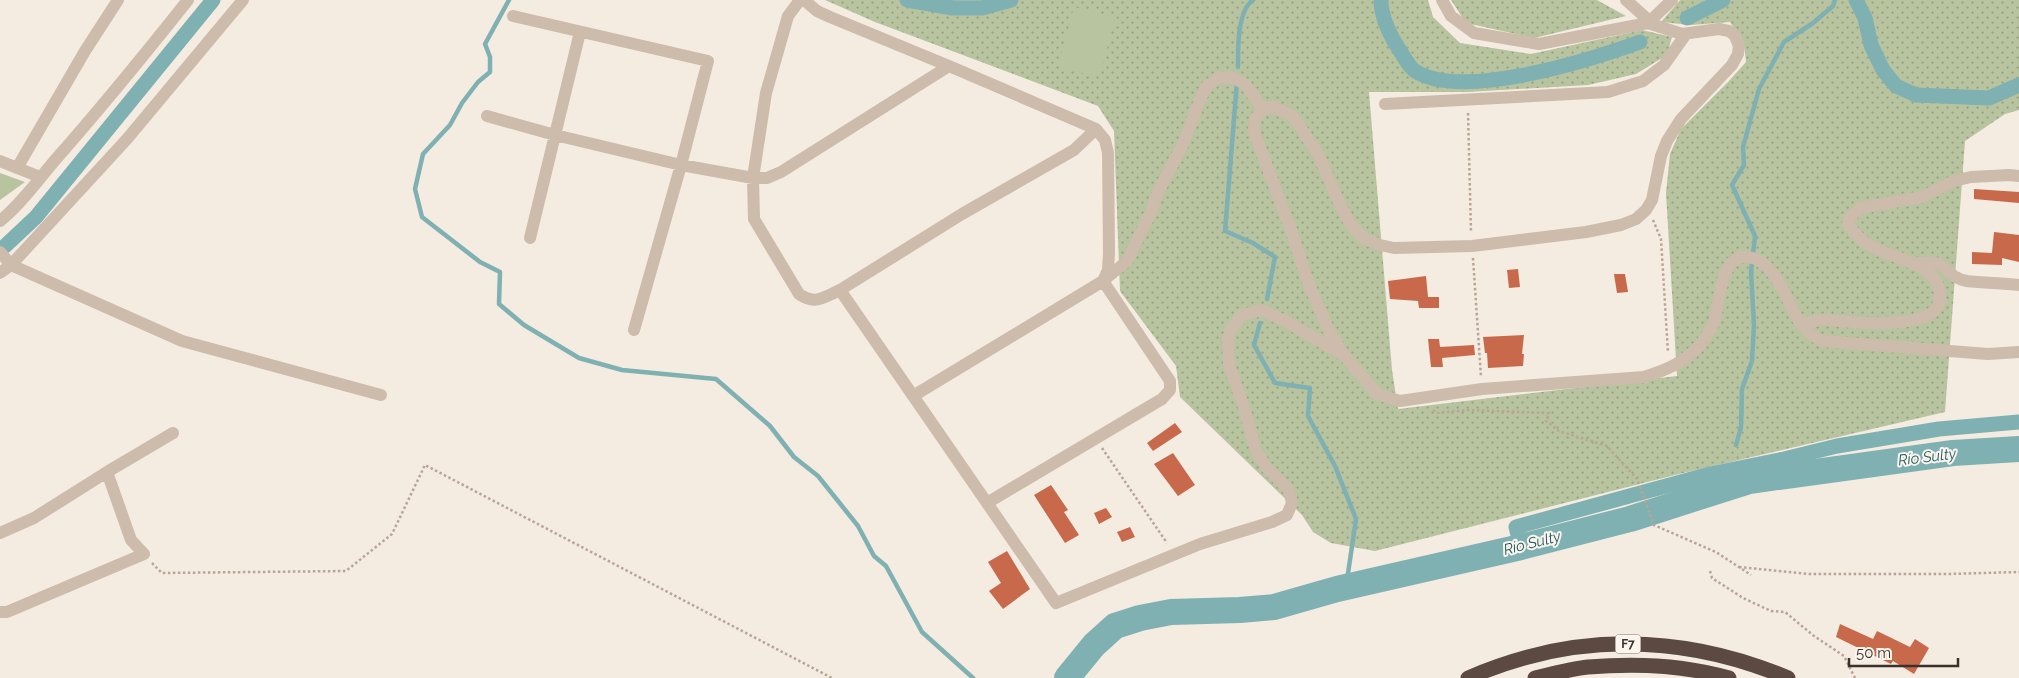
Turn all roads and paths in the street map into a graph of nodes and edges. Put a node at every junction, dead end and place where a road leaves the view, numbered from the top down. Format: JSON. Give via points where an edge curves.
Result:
{"nodes":[{"id":1,"x":118,"y":0,"type":"edge"},
{"id":2,"x":188,"y":0,"type":"edge"},
{"id":3,"x":243,"y":0,"type":"edge"},
{"id":4,"x":802,"y":0,"type":"edge"},
{"id":5,"x":1442,"y":0,"type":"edge"},
{"id":6,"x":1626,"y":0,"type":"edge"},
{"id":7,"x":1672,"y":0,"type":"edge"},
{"id":8,"x":513,"y":16,"type":"dead end"},
{"id":9,"x":1648,"y":23,"type":"junction"},
{"id":10,"x":580,"y":32,"type":"junction"},
{"id":11,"x":1686,"y":34,"type":"junction"},
{"id":12,"x":949,"y":66,"type":"junction"},
{"id":13,"x":1385,"y":104,"type":"dead end"},
{"id":14,"x":1263,"y":109,"type":"junction"},
{"id":15,"x":487,"y":116,"type":"dead end"},
{"id":16,"x":1096,"y":129,"type":"junction"},
{"id":17,"x":555,"y":135,"type":"junction"},
{"id":18,"x":0,"y":161,"type":"edge"},
{"id":19,"x":681,"y":165,"type":"junction"},
{"id":20,"x":17,"y":168,"type":"junction"},
{"id":21,"x":2019,"y":176,"type":"edge"},
{"id":22,"x":40,"y":177,"type":"junction"},
{"id":23,"x":753,"y":178,"type":"junction"},
{"id":24,"x":1646,"y":210,"type":"junction"},
{"id":25,"x":0,"y":221,"type":"edge"},
{"id":26,"x":530,"y":238,"type":"dead end"},
{"id":27,"x":0,"y":252,"type":"edge"},
{"id":28,"x":1913,"y":264,"type":"junction"},
{"id":29,"x":11,"y":266,"type":"junction"},
{"id":30,"x":0,"y":273,"type":"edge"},
{"id":31,"x":1103,"y":280,"type":"junction"},
{"id":32,"x":2019,"y":285,"type":"edge"},
{"id":33,"x":840,"y":290,"type":"junction"},
{"id":34,"x":1802,"y":325,"type":"junction"},
{"id":35,"x":634,"y":330,"type":"dead end"},
{"id":36,"x":2019,"y":352,"type":"edge"},
{"id":37,"x":1344,"y":355,"type":"junction"},
{"id":38,"x":1669,"y":369,"type":"junction"},
{"id":39,"x":381,"y":395,"type":"dead end"},
{"id":40,"x":913,"y":396,"type":"junction"},
{"id":41,"x":1418,"y":398,"type":"junction"},
{"id":42,"x":173,"y":433,"type":"dead end"},
{"id":43,"x":1096,"y":439,"type":"junction"},
{"id":44,"x":107,"y":472,"type":"junction"},
{"id":45,"x":987,"y":503,"type":"junction"},
{"id":46,"x":0,"y":533,"type":"edge"},
{"id":47,"x":144,"y":554,"type":"junction"},
{"id":48,"x":1174,"y":554,"type":"junction"},
{"id":49,"x":1737,"y":566,"type":"junction"},
{"id":50,"x":1710,"y":571,"type":"dead end"},
{"id":51,"x":2019,"y":572,"type":"edge"},
{"id":52,"x":1751,"y":575,"type":"dead end"},
{"id":53,"x":0,"y":612,"type":"edge"},
{"id":54,"x":832,"y":678,"type":"edge"},
{"id":55,"x":1468,"y":678,"type":"edge"},
{"id":56,"x":1535,"y":678,"type":"edge"},
{"id":57,"x":1729,"y":678,"type":"edge"},
{"id":58,"x":1788,"y":678,"type":"edge"},
{"id":59,"x":1855,"y":678,"type":"edge"}],
"edges":[{"from":1,"to":20,"type":"street"},
{"from":2,"to":22,"type":"street","via":[[117,90]]},
{"from":3,"to":29,"type":"street","via":[[128,139]]},
{"from":4,"to":12,"type":"street","via":[[830,17]]},
{"from":4,"to":23,"type":"street","via":[[788,16],[766,93]]},
{"from":5,"to":9,"type":"street","via":[[1451,16],[1474,34],[1539,44]]},
{"from":6,"to":9,"type":"street"},
{"from":7,"to":9,"type":"street"},
{"from":8,"to":10,"type":"street"},
{"from":9,"to":11,"type":"street"},
{"from":10,"to":17,"type":"street"},
{"from":10,"to":19,"type":"street","via":[[708,61]]},
{"from":11,"to":13,"type":"street","via":[[1664,65],[1650,76],[1608,92]]},
{"from":11,"to":24,"type":"street","via":[[1719,29],[1729,31],[1739,46],[1738,54],[1732,65],[1681,119],[1667,141],[1652,200]]},
{"from":12,"to":16,"type":"street"},
{"from":12,"to":23,"type":"street","via":[[781,172],[767,178]]},
{"from":14,"to":24,"type":"street","via":[[1274,107],[1293,116],[1319,156],[1350,223],[1363,238],[1380,246],[1472,246],[1586,232],[1636,220]]},
{"from":14,"to":31,"type":"street","via":[[1245,84],[1231,76],[1218,78],[1205,88],[1182,146],[1128,261]]},
{"from":14,"to":37,"type":"street","via":[[1255,119],[1254,132],[1308,282],[1329,331]]},
{"from":15,"to":17,"type":"street"},
{"from":16,"to":31,"type":"street","via":[[1105,140],[1108,153],[1109,253],[1108,270]]},
{"from":16,"to":33,"type":"street","via":[[1074,150],[962,214]]},
{"from":17,"to":19,"type":"street"},
{"from":17,"to":26,"type":"street"},
{"from":18,"to":20,"type":"street"},
{"from":19,"to":23,"type":"street"},
{"from":19,"to":35,"type":"street"},
{"from":20,"to":22,"type":"street"},
{"from":21,"to":28,"type":"street","via":[[1971,177],[1954,181],[1922,197],[1860,208],[1851,216],[1848,224],[1870,246]]},
{"from":22,"to":25,"type":"street","via":[[16,208]]},
{"from":23,"to":33,"type":"street","via":[[754,219],[799,294],[808,300],[819,300]]},
{"from":24,"to":38,"type":"path","via":[[1661,239]]},
{"from":27,"to":29,"type":"street"},
{"from":28,"to":32,"type":"street","via":[[1936,262],[1966,280]]},
{"from":28,"to":34,"type":"street","via":[[1934,278],[1940,289],[1936,310],[1926,317],[1876,323],[1820,320]]},
{"from":29,"to":30,"type":"street"},
{"from":29,"to":39,"type":"street","via":[[182,341]]},
{"from":31,"to":40,"type":"street"},
{"from":31,"to":43,"type":"street","via":[[1170,381],[1170,390],[1162,399]]},
{"from":33,"to":40,"type":"street"},
{"from":34,"to":36,"type":"street","via":[[1822,341],[1838,344],[1988,354]]},
{"from":34,"to":38,"type":"street","via":[[1771,271],[1748,256],[1739,258],[1729,266],[1722,279],[1714,324],[1687,358]]},
{"from":37,"to":41,"type":"street","via":[[1377,394],[1400,401]]},
{"from":37,"to":48,"type":"street","via":[[1262,310],[1242,315],[1231,329],[1228,365],[1256,451],[1267,468],[1289,490],[1292,503],[1287,515],[1272,522]]},
{"from":38,"to":41,"type":"street","via":[[1644,376],[1482,389]]},
{"from":40,"to":45,"type":"street"},
{"from":41,"to":49,"type":"path","via":[[1436,413],[1468,410],[1548,413],[1546,421],[1559,431],[1607,446],[1637,479],[1654,525],[1716,552]]},
{"from":42,"to":44,"type":"street"},
{"from":43,"to":45,"type":"street"},
{"from":43,"to":48,"type":"path"},
{"from":44,"to":46,"type":"street","via":[[34,518]]},
{"from":44,"to":47,"type":"street","via":[[131,540]]},
{"from":45,"to":48,"type":"street","via":[[1056,604]]},
{"from":47,"to":53,"type":"street","via":[[7,612]]},
{"from":47,"to":54,"type":"path","via":[[162,574],[346,571],[392,534],[425,465]]},
{"from":49,"to":51,"type":"path","via":[[1809,574]]},
{"from":49,"to":52,"type":"path"},
{"from":50,"to":59,"type":"path","via":[[1712,578],[1744,598],[1771,611],[1785,612],[1844,656]]},
{"from":55,"to":58,"type":"highway","number":"F7","via":[[1553,651],[1591,644],[1650,644],[1707,652]]},
{"from":56,"to":57,"type":"highway","number":"F7","via":[[1586,667],[1639,664],[1708,672]]}]}
